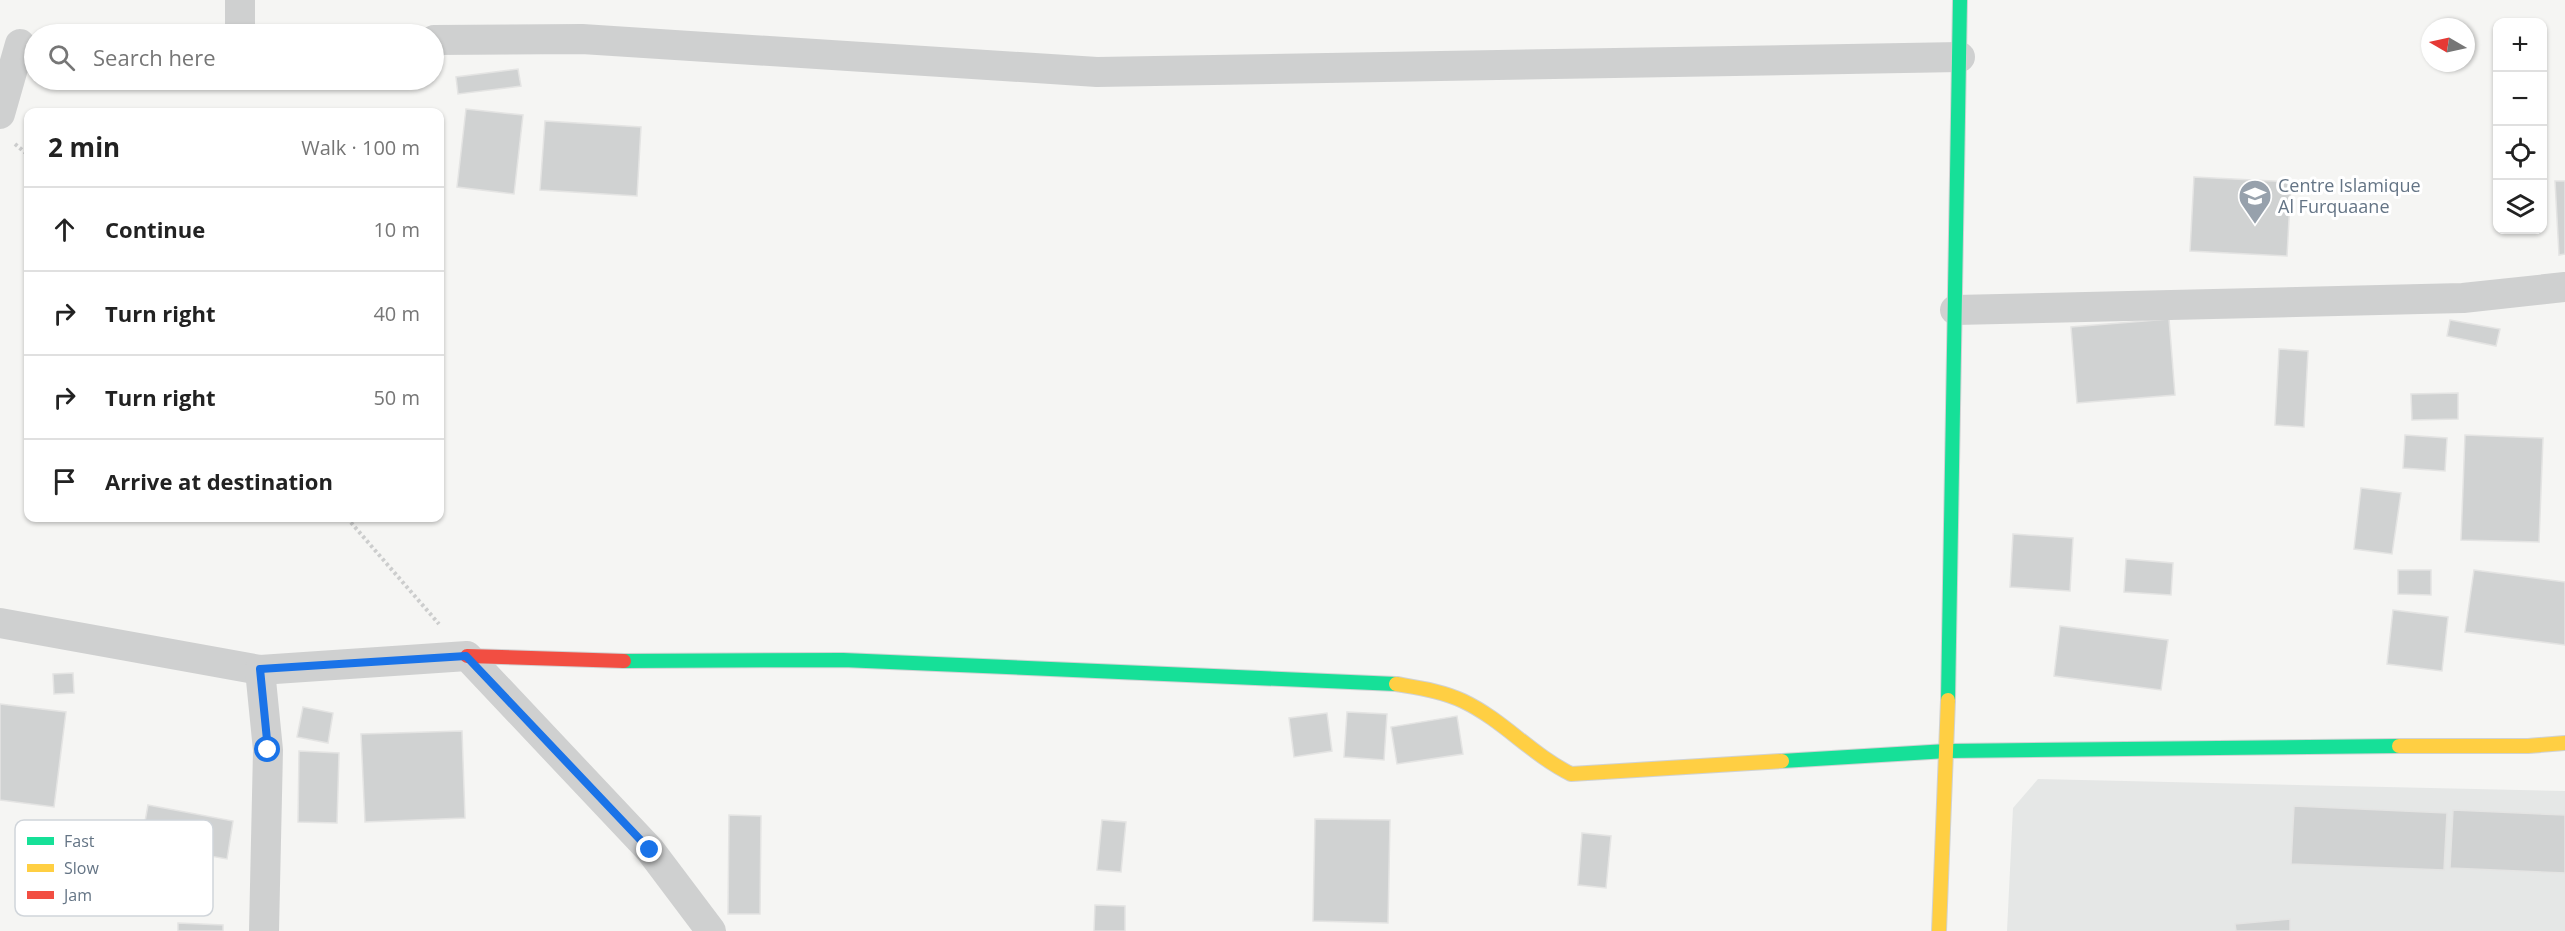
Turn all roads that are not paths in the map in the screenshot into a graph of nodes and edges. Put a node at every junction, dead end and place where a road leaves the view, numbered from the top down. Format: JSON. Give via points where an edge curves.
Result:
{"nodes":[{"id":1,"x":240,"y":0,"type":"edge"},
{"id":2,"x":1960,"y":0,"type":"edge"},
{"id":3,"x":240,"y":24,"type":"edge"},
{"id":4,"x":444,"y":40,"type":"edge"},
{"id":5,"x":18,"y":44,"type":"edge"},
{"id":6,"x":1960,"y":57,"type":"junction"},
{"id":7,"x":0,"y":114,"type":"edge"},
{"id":8,"x":2565,"y":286,"type":"edge"},
{"id":9,"x":1955,"y":310,"type":"junction"},
{"id":10,"x":0,"y":623,"type":"edge"},
{"id":11,"x":466,"y":656,"type":"junction"},
{"id":12,"x":260,"y":669,"type":"junction"},
{"id":13,"x":2565,"y":743,"type":"edge"},
{"id":14,"x":1947,"y":752,"type":"junction"},
{"id":15,"x":264,"y":931,"type":"edge"},
{"id":16,"x":711,"y":931,"type":"edge"},
{"id":17,"x":1940,"y":931,"type":"edge"}],
"edges":[{"from":1,"to":3,"type":"street"},
{"from":2,"to":6,"type":"street"},
{"from":4,"to":6,"type":"street","via":[[582,39],[1096,72]]},
{"from":5,"to":7,"type":"street"},
{"from":6,"to":9,"type":"street"},
{"from":8,"to":9,"type":"street","via":[[2463,298]]},
{"from":9,"to":14,"type":"street"},
{"from":10,"to":12,"type":"street"},
{"from":11,"to":12,"type":"street"},
{"from":11,"to":14,"type":"street","via":[[652,662],[843,660],[1380,681],[1438,691],[1472,705],[1546,761],[1571,774]]},
{"from":11,"to":16,"type":"street","via":[[650,850]]},
{"from":12,"to":15,"type":"street","via":[[268,750]]},
{"from":13,"to":14,"type":"street"},
{"from":14,"to":17,"type":"street"}]}
